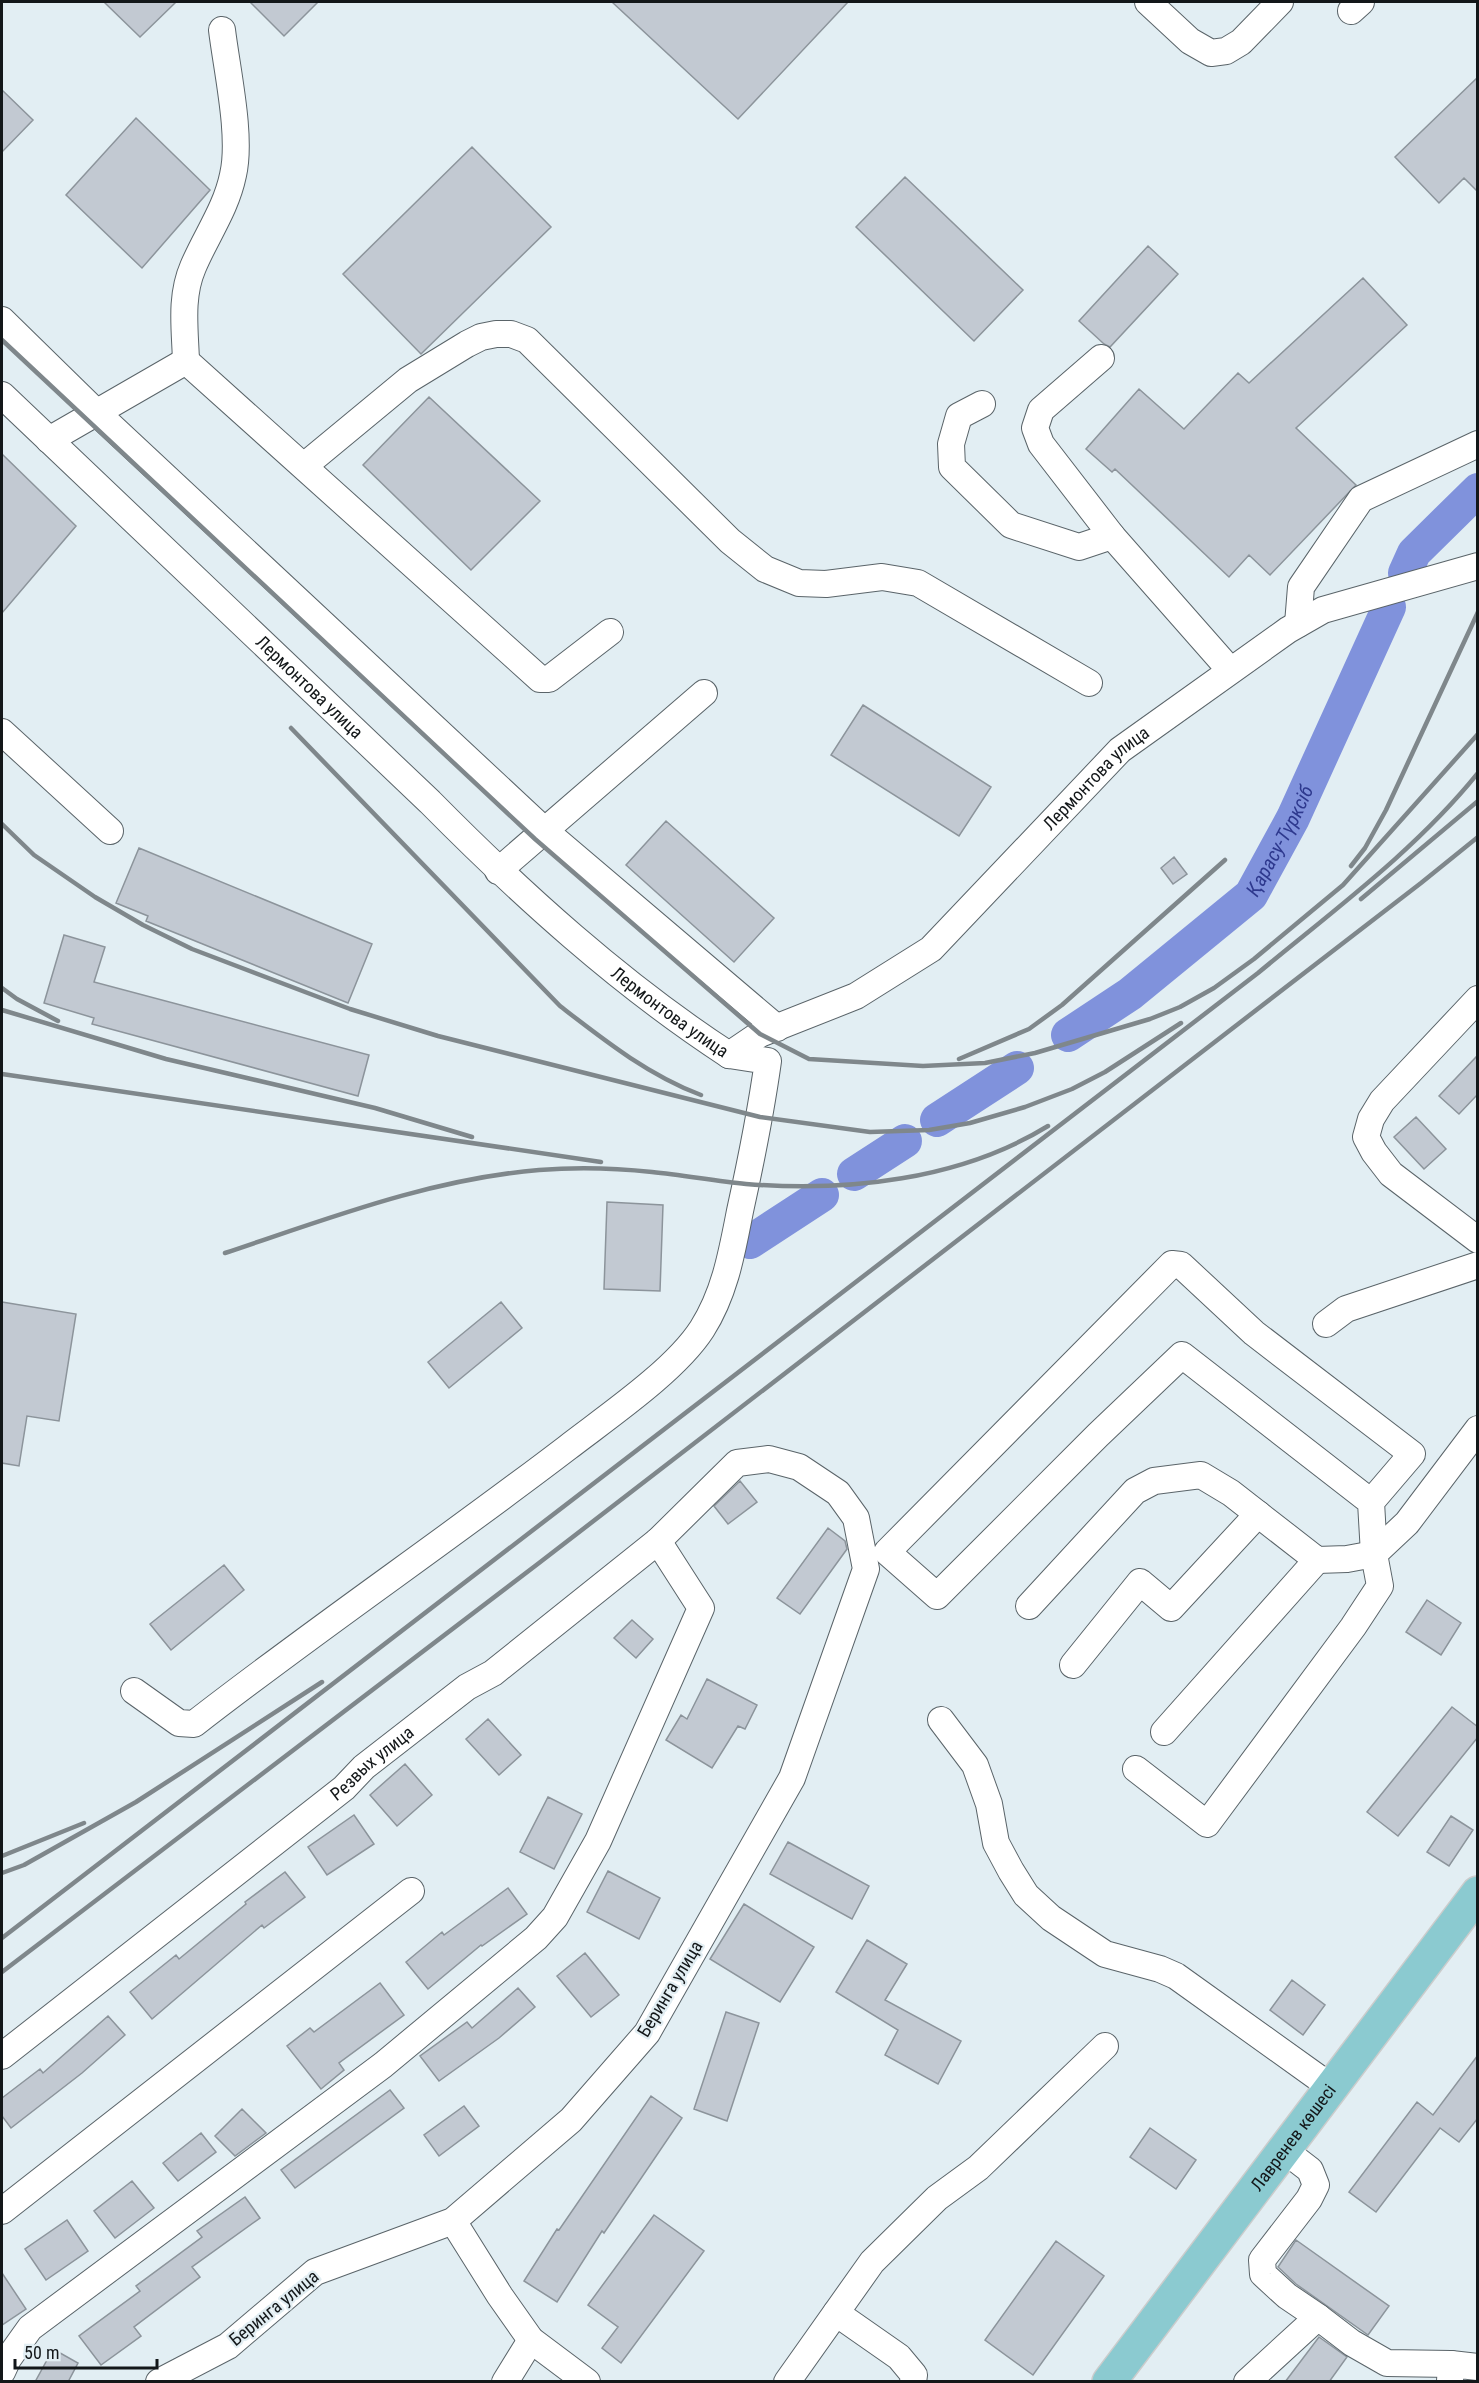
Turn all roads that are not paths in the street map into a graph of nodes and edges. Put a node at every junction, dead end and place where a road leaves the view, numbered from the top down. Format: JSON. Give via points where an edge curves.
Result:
{"nodes":[{"id":1,"x":1148,"y":2,"type":"edge"},
{"id":2,"x":1280,"y":2,"type":"edge"},
{"id":3,"x":222,"y":30,"type":"dead end"},
{"id":4,"x":2,"y":320,"type":"edge"},
{"id":5,"x":1101,"y":357,"type":"dead end"},
{"id":6,"x":186,"y":361,"type":"junction"},
{"id":7,"x":2,"y":395,"type":"edge"},
{"id":8,"x":982,"y":404,"type":"dead end"},
{"id":9,"x":97,"y":413,"type":"junction"},
{"id":10,"x":49,"y":440,"type":"junction"},
{"id":11,"x":1478,"y":444,"type":"edge"},
{"id":12,"x":304,"y":466,"type":"junction"},
{"id":13,"x":1112,"y":536,"type":"junction"},
{"id":14,"x":1478,"y":566,"type":"edge"},
{"id":15,"x":1298,"y":624,"type":"junction"},
{"id":16,"x":610,"y":632,"type":"dead end"},
{"id":17,"x":1230,"y":670,"type":"junction"},
{"id":18,"x":1089,"y":683,"type":"dead end"},
{"id":19,"x":704,"y":693,"type":"dead end"},
{"id":20,"x":2,"y":732,"type":"edge"},
{"id":21,"x":110,"y":831,"type":"dead end"},
{"id":22,"x":545,"y":831,"type":"junction"},
{"id":23,"x":498,"y":871,"type":"junction"},
{"id":24,"x":1478,"y":999,"type":"edge"},
{"id":25,"x":777,"y":1028,"type":"junction"},
{"id":26,"x":729,"y":1055,"type":"junction"},
{"id":27,"x":1478,"y":1240,"type":"edge"},
{"id":28,"x":1478,"y":1265,"type":"edge"},
{"id":29,"x":1326,"y":1324,"type":"dead end"},
{"id":30,"x":1478,"y":1429,"type":"edge"},
{"id":31,"x":737,"y":1463,"type":"joint"},
{"id":32,"x":1371,"y":1502,"type":"junction"},
{"id":33,"x":1258,"y":1514,"type":"junction"},
{"id":34,"x":658,"y":1541,"type":"junction"},
{"id":35,"x":1374,"y":1554,"type":"junction"},
{"id":36,"x":1317,"y":1560,"type":"junction"},
{"id":37,"x":1029,"y":1606,"type":"dead end"},
{"id":38,"x":1073,"y":1665,"type":"dead end"},
{"id":39,"x":134,"y":1691,"type":"dead end"},
{"id":40,"x":941,"y":1720,"type":"dead end"},
{"id":41,"x":1164,"y":1732,"type":"dead end"},
{"id":42,"x":1136,"y":1769,"type":"dead end"},
{"id":43,"x":411,"y":1891,"type":"dead end"},
{"id":44,"x":1478,"y":1893,"type":"edge"},
{"id":45,"x":1106,"y":2046,"type":"dead end"},
{"id":46,"x":2,"y":2056,"type":"edge"},
{"id":47,"x":1331,"y":2087,"type":"junction"},
{"id":48,"x":1284,"y":2150,"type":"junction"},
{"id":49,"x":2,"y":2211,"type":"edge"},
{"id":50,"x":453,"y":2221,"type":"junction"},
{"id":51,"x":836,"y":2313,"type":"junction"},
{"id":52,"x":1318,"y":2317,"type":"junction"},
{"id":53,"x":531,"y":2340,"type":"junction"},
{"id":54,"x":1478,"y":2367,"type":"edge"},
{"id":55,"x":2,"y":2372,"type":"edge"},
{"id":56,"x":1451,"y":2373,"type":"edge"},
{"id":57,"x":159,"y":2382,"type":"edge"},
{"id":58,"x":505,"y":2382,"type":"edge"},
{"id":59,"x":587,"y":2382,"type":"edge"},
{"id":60,"x":787,"y":2382,"type":"edge"},
{"id":61,"x":913,"y":2382,"type":"edge"},
{"id":62,"x":1109,"y":2382,"type":"edge"},
{"id":63,"x":1246,"y":2382,"type":"edge"}],
"edges":[{"from":1,"to":2,"type":"street","via":[[1190,42],[1211,53],[1226,51],[1241,42]]},
{"from":3,"to":6,"type":"street","via":[[236,148],[223,208],[193,268],[183,303]]},
{"from":4,"to":9,"type":"street"},
{"from":5,"to":13,"type":"street","via":[[1041,410],[1035,429],[1041,444]]},
{"from":6,"to":9,"type":"street"},
{"from":6,"to":12,"type":"street"},
{"from":7,"to":10,"type":"street","name":"Лермонтова улица"},
{"from":8,"to":13,"type":"street","via":[[959,416],[951,444],[952,467],[1011,525],[1079,547]]},
{"from":9,"to":10,"type":"street"},
{"from":9,"to":22,"type":"street"},
{"from":10,"to":23,"type":"street","name":"Лермонтова улица"},
{"from":11,"to":15,"type":"street","via":[[1361,499],[1301,587]]},
{"from":12,"to":16,"type":"street","via":[[540,679],[549,679]]},
{"from":12,"to":18,"type":"street","via":[[408,380],[481,337],[511,334],[527,340],[730,541],[765,569],[799,583],[882,577],[918,583]]},
{"from":13,"to":17,"type":"street"},
{"from":14,"to":15,"type":"street","name":"Лермонтова улица","via":[[1323,610]]},
{"from":15,"to":17,"type":"street","name":"Лермонтова улица"},
{"from":17,"to":25,"type":"street","name":"Лермонтова улица","via":[[1120,750],[931,949],[856,996]]},
{"from":19,"to":22,"type":"street"},
{"from":20,"to":21,"type":"street"},
{"from":22,"to":23,"type":"street"},
{"from":22,"to":25,"type":"street"},
{"from":23,"to":26,"type":"street","name":"Лермонтова улица","via":[[678,1022]]},
{"from":24,"to":27,"type":"street","via":[[1382,1101],[1366,1137],[1391,1174]]},
{"from":25,"to":26,"type":"street","name":"Лермонтова улица","via":[[760,1034]]},
{"from":26,"to":39,"type":"street","via":[[768,1061],[760,1117],[726,1277],[702,1330],[686,1350],[621,1407],[531,1476],[274,1661],[194,1724],[179,1723]]},
{"from":28,"to":29,"type":"street","via":[[1346,1309]]},
{"from":30,"to":35,"type":"street","via":[[1407,1522]]},
{"from":31,"to":34,"type":"street","name":"Резвых улица"},
{"from":31,"to":50,"type":"street","name":"Беринга улица","via":[[769,1459],[800,1467],[838,1492],[856,1518],[866,1569],[792,1778],[646,2033],[571,2120]]},
{"from":32,"to":32,"type":"street","via":[[1412,1454],[1254,1333],[1181,1265],[1172,1263],[887,1552],[937,1596],[1182,1355]]},
{"from":32,"to":35,"type":"street"},
{"from":33,"to":36,"type":"street"},
{"from":33,"to":37,"type":"street","via":[[1202,1475],[1154,1481],[1135,1491]]},
{"from":33,"to":38,"type":"street","via":[[1171,1608],[1140,1582]]},
{"from":34,"to":46,"type":"street","name":"Резвых улица","via":[[493,1673],[467,1687],[364,1767],[344,1788]]},
{"from":34,"to":55,"type":"street","via":[[701,1608],[598,1841],[555,1917],[536,1938],[383,2065],[30,2328]]},
{"from":35,"to":36,"type":"street","via":[[1347,1560]]},
{"from":35,"to":42,"type":"street","via":[[1380,1586],[1207,1824]]},
{"from":36,"to":41,"type":"street"},
{"from":40,"to":47,"type":"street","via":[[975,1765],[989,1804],[996,1843],[1026,1895],[1105,1954],[1176,1976]]},
{"from":43,"to":49,"type":"street"},
{"from":44,"to":47,"type":"main road","name":"Лавренев көшесі"},
{"from":45,"to":51,"type":"street","via":[[872,2262]]},
{"from":47,"to":48,"type":"main road","name":"Лавренев көшесі"},
{"from":48,"to":52,"type":"street","via":[[1310,2170],[1316,2185],[1262,2260],[1263,2274]]},
{"from":48,"to":62,"type":"main road","name":"Лавренев көшесі"},
{"from":50,"to":53,"type":"street"},
{"from":50,"to":57,"type":"street","name":"Беринга улица","via":[[315,2272],[228,2346]]},
{"from":51,"to":60,"type":"street"},
{"from":51,"to":61,"type":"street","via":[[899,2357],[914,2375]]},
{"from":52,"to":56,"type":"street","via":[[1387,2363]]},
{"from":52,"to":63,"type":"street"},
{"from":53,"to":58,"type":"street"},
{"from":53,"to":59,"type":"street"},
{"from":54,"to":56,"type":"street"}]}
